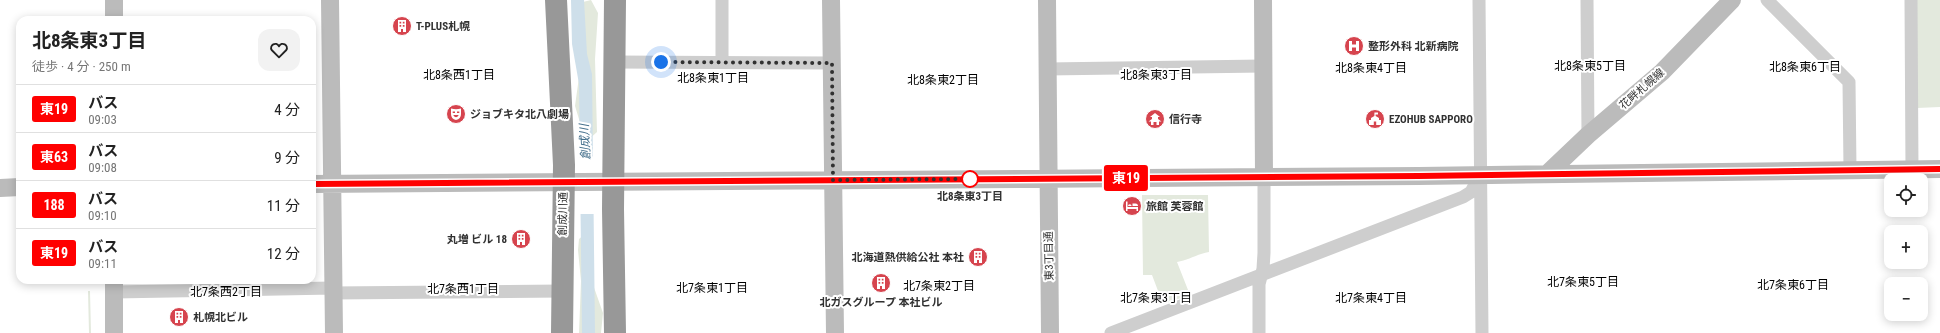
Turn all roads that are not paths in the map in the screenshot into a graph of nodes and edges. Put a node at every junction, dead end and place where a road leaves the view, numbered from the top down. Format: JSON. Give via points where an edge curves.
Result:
{"nodes":[{"id":1,"x":114,"y":0,"type":"edge"},
{"id":2,"x":330,"y":0,"type":"edge"},
{"id":3,"x":556,"y":0,"type":"edge"},
{"id":4,"x":615,"y":0,"type":"edge"},
{"id":5,"x":722,"y":0,"type":"edge"},
{"id":6,"x":831,"y":0,"type":"edge"},
{"id":7,"x":1047,"y":0,"type":"edge"},
{"id":8,"x":1263,"y":0,"type":"edge"},
{"id":9,"x":1479,"y":0,"type":"edge"},
{"id":10,"x":1587,"y":0,"type":"edge"},
{"id":11,"x":1732,"y":0,"type":"edge"},
{"id":12,"x":1767,"y":0,"type":"edge"},
{"id":13,"x":1911,"y":0,"type":"edge"},
{"id":14,"x":114,"y":16,"type":"edge"},
{"id":15,"x":614,"y":62,"type":"junction"},
{"id":16,"x":722,"y":62,"type":"junction"},
{"id":17,"x":832,"y":63,"type":"junction"},
{"id":18,"x":1263,"y":66,"type":"junction"},
{"id":19,"x":1047,"y":69,"type":"junction"},
{"id":20,"x":1588,"y":135,"type":"junction"},
{"id":21,"x":1850,"y":169,"type":"junction"},
{"id":22,"x":1912,"y":169,"type":"junction"},
{"id":23,"x":1940,"y":169,"type":"edge"},
{"id":24,"x":1548,"y":173,"type":"junction"},
{"id":25,"x":1480,"y":175,"type":"junction"},
{"id":26,"x":1264,"y":177,"type":"junction"},
{"id":27,"x":1048,"y":179,"type":"junction"},
{"id":28,"x":833,"y":180,"type":"junction"},
{"id":29,"x":570,"y":182,"type":"junction"},
{"id":30,"x":605,"y":182,"type":"junction"},
{"id":31,"x":316,"y":184,"type":"edge"},
{"id":32,"x":332,"y":184,"type":"junction"},
{"id":33,"x":16,"y":187,"type":"edge"},
{"id":34,"x":0,"y":188,"type":"edge"},
{"id":35,"x":1261,"y":275,"type":"junction"},
{"id":36,"x":114,"y":286,"type":"edge"},
{"id":37,"x":332,"y":291,"type":"junction"},
{"id":38,"x":562,"y":291,"type":"junction"},
{"id":39,"x":114,"y":333,"type":"edge"},
{"id":40,"x":334,"y":333,"type":"edge"},
{"id":41,"x":562,"y":333,"type":"edge"},
{"id":42,"x":615,"y":333,"type":"edge"},
{"id":43,"x":835,"y":333,"type":"edge"},
{"id":44,"x":1050,"y":333,"type":"edge"},
{"id":45,"x":1111,"y":333,"type":"edge"},
{"id":46,"x":1259,"y":333,"type":"edge"},
{"id":47,"x":1482,"y":333,"type":"edge"}],
"edges":[{"from":1,"to":14,"type":"street"},
{"from":2,"to":32,"type":"street"},
{"from":3,"to":29,"type":"highway","name":"創成川通"},
{"from":4,"to":15,"type":"highway"},
{"from":5,"to":16,"type":"street"},
{"from":6,"to":17,"type":"street"},
{"from":7,"to":19,"type":"street","name":"東3丁目通"},
{"from":8,"to":18,"type":"street"},
{"from":9,"to":25,"type":"street"},
{"from":10,"to":20,"type":"street"},
{"from":11,"to":20,"type":"street","name":"花畔札幌線","via":[[1662,72]]},
{"from":12,"to":21,"type":"street","via":[[1849,82]]},
{"from":13,"to":22,"type":"street"},
{"from":15,"to":16,"type":"street"},
{"from":15,"to":30,"type":"highway"},
{"from":16,"to":17,"type":"street"},
{"from":17,"to":28,"type":"street"},
{"from":18,"to":19,"type":"street"},
{"from":18,"to":26,"type":"street"},
{"from":19,"to":27,"type":"street","name":"東3丁目通"},
{"from":20,"to":24,"type":"street","name":"花畔札幌線"},
{"from":21,"to":22,"type":"street"},
{"from":21,"to":24,"type":"street"},
{"from":22,"to":23,"type":"street"},
{"from":24,"to":25,"type":"street"},
{"from":25,"to":26,"type":"street"},
{"from":25,"to":35,"type":"street","via":[[1471,192],[1463,197]]},
{"from":25,"to":47,"type":"street"},
{"from":26,"to":27,"type":"street"},
{"from":26,"to":35,"type":"street","via":[[1264,253]]},
{"from":27,"to":28,"type":"street"},
{"from":27,"to":44,"type":"street","name":"東3丁目通"},
{"from":28,"to":30,"type":"street"},
{"from":28,"to":43,"type":"street"},
{"from":29,"to":30,"type":"street"},
{"from":29,"to":32,"type":"street"},
{"from":29,"to":38,"type":"highway","name":"創成川通"},
{"from":30,"to":42,"type":"highway"},
{"from":31,"to":32,"type":"street"},
{"from":32,"to":37,"type":"street"},
{"from":33,"to":34,"type":"street"},
{"from":35,"to":45,"type":"street"},
{"from":35,"to":46,"type":"street"},
{"from":36,"to":37,"type":"street"},
{"from":36,"to":39,"type":"street"},
{"from":37,"to":38,"type":"street"},
{"from":37,"to":40,"type":"street"},
{"from":38,"to":41,"type":"highway","name":"創成川通"}]}
